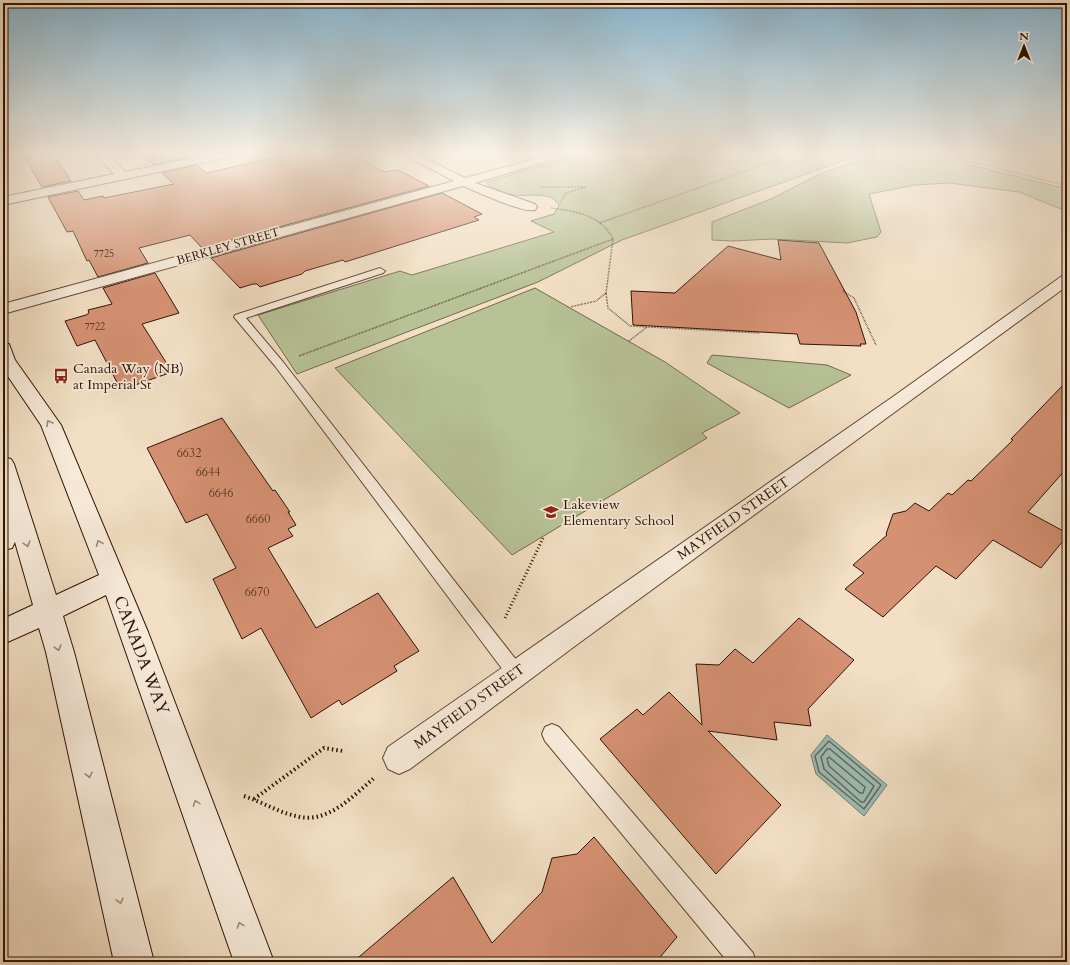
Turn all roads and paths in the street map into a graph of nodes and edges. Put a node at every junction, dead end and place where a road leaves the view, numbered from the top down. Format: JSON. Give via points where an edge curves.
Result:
{"nodes":[{"id":1,"x":17,"y":198,"type":"edge"},
{"id":2,"x":405,"y":198,"type":"edge"},
{"id":3,"x":503,"y":198,"type":"edge"},
{"id":4,"x":563,"y":198,"type":"edge"},
{"id":5,"x":670,"y":198,"type":"edge"},
{"id":6,"x":3,"y":201,"type":"edge"},
{"id":7,"x":560,"y":203,"type":"dead end"},
{"id":8,"x":530,"y":207,"type":"joint"},
{"id":9,"x":600,"y":223,"type":"junction"},
{"id":10,"x":613,"y":239,"type":"junction"},
{"id":11,"x":380,"y":271,"type":"dead end"},
{"id":12,"x":1067,"y":279,"type":"edge"},
{"id":13,"x":843,"y":291,"type":"dead end"},
{"id":14,"x":606,"y":293,"type":"junction"},
{"id":15,"x":570,"y":307,"type":"dead end"},
{"id":16,"x":3,"y":309,"type":"edge"},
{"id":17,"x":647,"y":327,"type":"junction"},
{"id":18,"x":760,"y":333,"type":"dead end"},
{"id":19,"x":630,"y":341,"type":"dead end"},
{"id":20,"x":876,"y":345,"type":"dead end"},
{"id":21,"x":4,"y":362,"type":"edge"},
{"id":22,"x":279,"y":364,"type":"junction"},
{"id":23,"x":3,"y":464,"type":"edge"},
{"id":24,"x":15,"y":506,"type":"junction"},
{"id":25,"x":544,"y":536,"type":"dead end"},
{"id":26,"x":3,"y":541,"type":"edge"},
{"id":27,"x":113,"y":580,"type":"junction"},
{"id":28,"x":47,"y":611,"type":"junction"},
{"id":29,"x":3,"y":632,"type":"edge"},
{"id":30,"x":495,"y":646,"type":"junction"},
{"id":31,"x":515,"y":672,"type":"junction"},
{"id":32,"x":552,"y":734,"type":"dead end"},
{"id":33,"x":343,"y":751,"type":"dead end"},
{"id":34,"x":399,"y":758,"type":"joint"},
{"id":35,"x":244,"y":796,"type":"dead end"},
{"id":36,"x":254,"y":799,"type":"junction"},
{"id":37,"x":134,"y":962,"type":"edge"},
{"id":38,"x":254,"y":962,"type":"edge"},
{"id":39,"x":744,"y":962,"type":"edge"}],
"edges":[{"from":1,"to":6,"type":"street"},
{"from":2,"to":16,"type":"street","name":"BERKLEY STREET"},
{"from":3,"to":8,"type":"street"},
{"from":4,"to":7,"type":"path"},
{"from":5,"to":9,"type":"path"},
{"from":8,"to":9,"type":"path","via":[[561,209],[587,216]]},
{"from":9,"to":10,"type":"path","via":[[611,232]]},
{"from":10,"to":14,"type":"path"},
{"from":10,"to":22,"type":"path"},
{"from":11,"to":22,"type":"lane","via":[[239,316]]},
{"from":12,"to":31,"type":"street","name":"MAYFIELD STREET"},
{"from":13,"to":20,"type":"path","via":[[854,298]]},
{"from":14,"to":15,"type":"path","via":[[596,301]]},
{"from":14,"to":17,"type":"path","via":[[608,308],[630,326]]},
{"from":17,"to":18,"type":"path"},
{"from":17,"to":19,"type":"path"},
{"from":27,"to":21,"type":"street","name":"CANADA WAY","one_way":true,"via":[[51,425]]},
{"from":22,"to":30,"type":"lane"},
{"from":23,"to":24,"type":"street"},
{"from":24,"to":26,"type":"street"},
{"from":24,"to":28,"type":"street","one_way":true},
{"from":25,"to":30,"type":"path","via":[[504,620]]},
{"from":27,"to":28,"type":"street"},
{"from":38,"to":27,"type":"street","name":"CANADA WAY","one_way":true},
{"from":28,"to":29,"type":"street"},
{"from":28,"to":37,"type":"street","one_way":true,"via":[[60,652]]},
{"from":30,"to":31,"type":"lane"},
{"from":31,"to":34,"type":"street","name":"MAYFIELD STREET"},
{"from":32,"to":39,"type":"lane"},
{"from":33,"to":36,"type":"path","via":[[324,748]]},
{"from":34,"to":36,"type":"path","via":[[333,811],[317,817],[298,816]]},
{"from":35,"to":36,"type":"path"}]}
